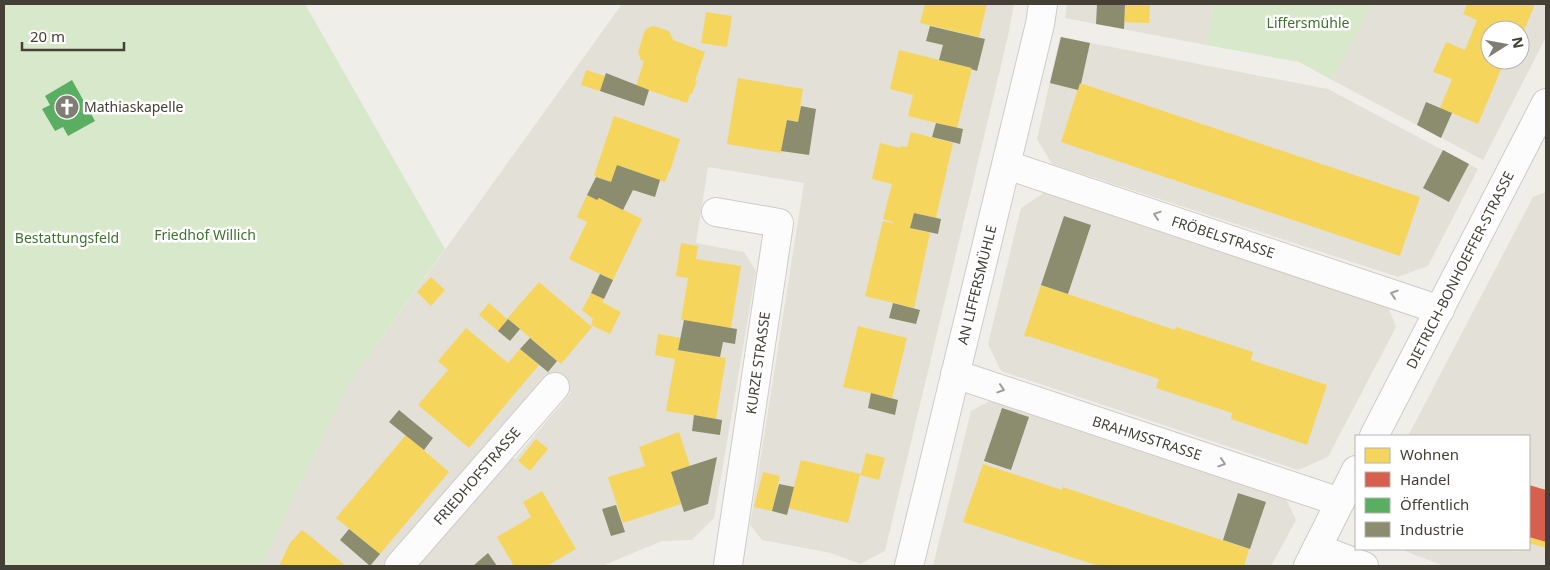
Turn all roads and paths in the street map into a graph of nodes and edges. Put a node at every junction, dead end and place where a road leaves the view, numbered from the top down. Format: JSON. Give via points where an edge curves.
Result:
{"nodes":[{"id":1,"x":1043,"y":4,"type":"edge"},
{"id":2,"x":1546,"y":103,"type":"edge"},
{"id":3,"x":1538,"y":138,"type":"edge"},
{"id":4,"x":1007,"y":165,"type":"junction"},
{"id":5,"x":716,"y":212,"type":"dead end"},
{"id":6,"x":1440,"y":310,"type":"junction"},
{"id":7,"x":955,"y":374,"type":"junction"},
{"id":8,"x":555,"y":386,"type":"dead end"},
{"id":9,"x":1375,"y":435,"type":"edge"},
{"id":10,"x":1355,"y":472,"type":"edge"},
{"id":11,"x":1340,"y":502,"type":"junction"},
{"id":12,"x":1313,"y":557,"type":"edge"},
{"id":13,"x":399,"y":566,"type":"edge"},
{"id":14,"x":728,"y":566,"type":"edge"},
{"id":15,"x":909,"y":566,"type":"edge"},
{"id":16,"x":1364,"y":566,"type":"edge"}],
"edges":[{"from":1,"to":4,"type":"street","name":"AN LIFFERSMÜHLE"},
{"from":2,"to":3,"type":"street","name":"DIETRICH-BONHOEFFER-STRASSE"},
{"from":3,"to":6,"type":"street","name":"DIETRICH-BONHOEFFER-STRASSE"},
{"from":6,"to":4,"type":"street","name":"FRÖBELSTRASSE","one_way":true},
{"from":4,"to":7,"type":"street","name":"AN LIFFERSMÜHLE"},
{"from":5,"to":14,"type":"street","name":"KURZE STRASSE","via":[[779,223]]},
{"from":6,"to":9,"type":"street","name":"DIETRICH-BONHOEFFER-STRASSE"},
{"from":7,"to":11,"type":"street","name":"BRAHMSSTRASSE","one_way":true},
{"from":7,"to":15,"type":"street","name":"AN LIFFERSMÜHLE"},
{"from":8,"to":13,"type":"street","name":"FRIEDHOFSTRASSE"},
{"from":10,"to":11,"type":"street"},
{"from":11,"to":12,"type":"street"},
{"from":12,"to":16,"type":"street"}]}
